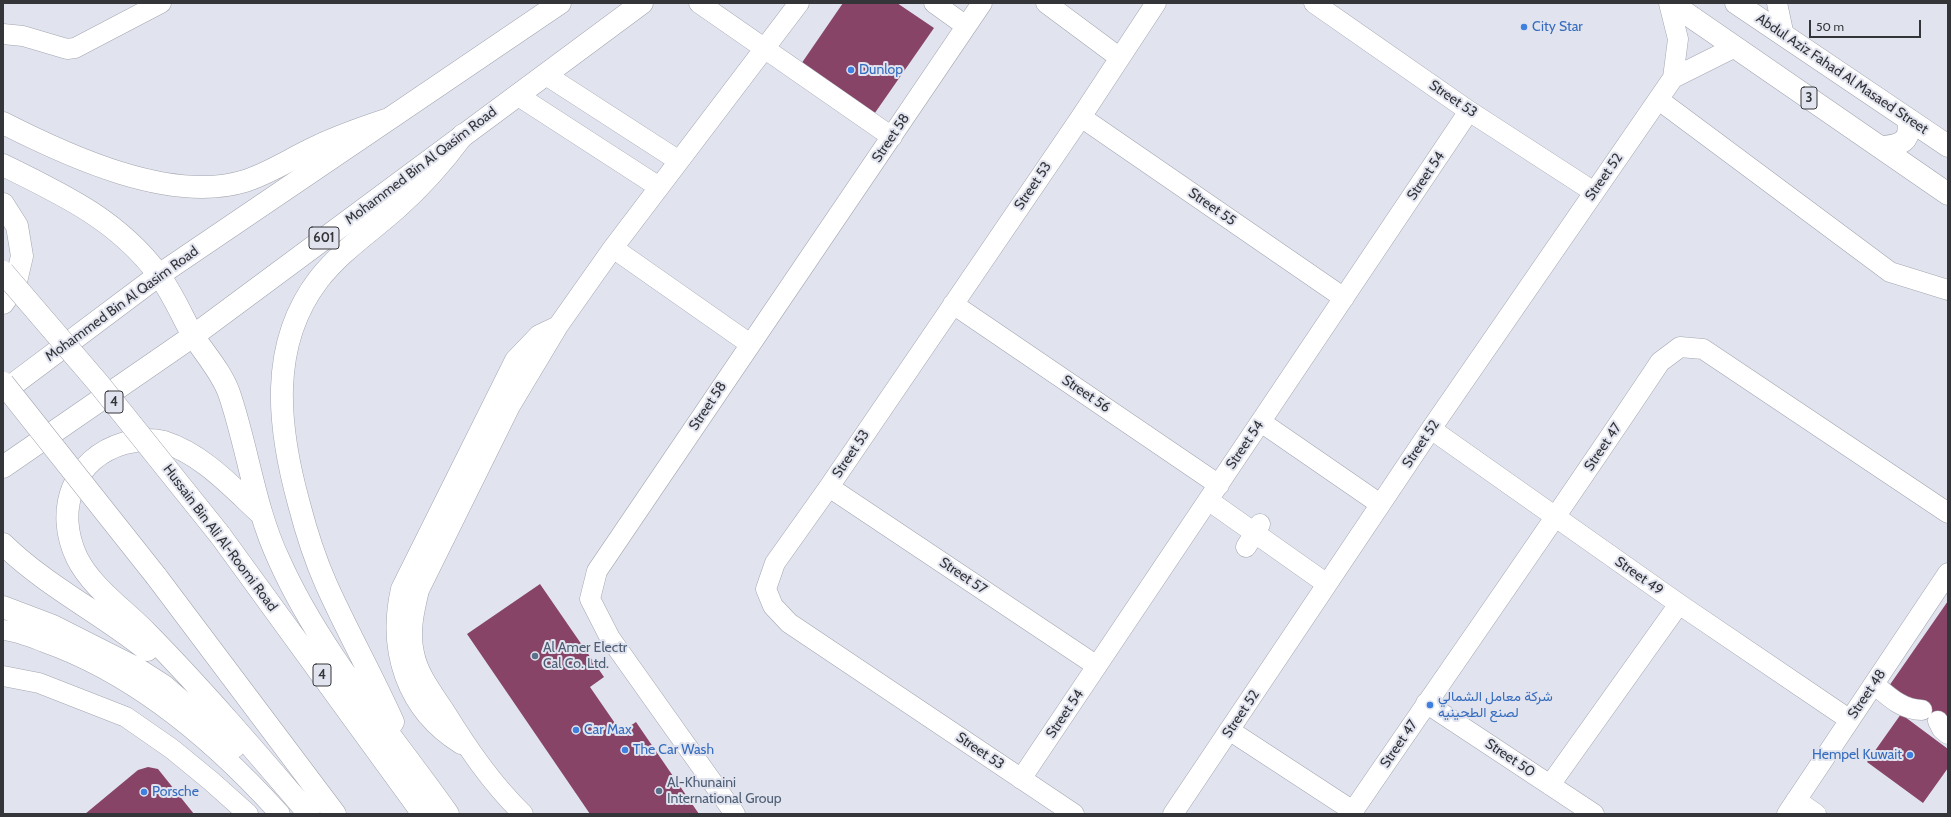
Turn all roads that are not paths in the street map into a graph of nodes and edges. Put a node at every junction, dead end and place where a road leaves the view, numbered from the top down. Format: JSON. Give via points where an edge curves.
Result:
{"nodes":[{"id":1,"x":161,"y":3,"type":"edge"},
{"id":2,"x":560,"y":3,"type":"edge"},
{"id":3,"x":642,"y":3,"type":"edge"},
{"id":4,"x":699,"y":3,"type":"edge"},
{"id":5,"x":799,"y":3,"type":"edge"},
{"id":6,"x":934,"y":3,"type":"edge"},
{"id":7,"x":982,"y":3,"type":"edge"},
{"id":8,"x":1046,"y":3,"type":"edge"},
{"id":9,"x":1156,"y":3,"type":"edge"},
{"id":10,"x":1314,"y":3,"type":"edge"},
{"id":11,"x":1670,"y":3,"type":"edge"},
{"id":12,"x":1736,"y":3,"type":"edge"},
{"id":13,"x":1777,"y":3,"type":"edge"},
{"id":14,"x":966,"y":26,"type":"junction"},
{"id":15,"x":3,"y":34,"type":"edge"},
{"id":16,"x":1784,"y":36,"type":"junction"},
{"id":17,"x":1735,"y":47,"type":"junction"},
{"id":18,"x":766,"y":48,"type":"junction"},
{"id":19,"x":1120,"y":58,"type":"junction"},
{"id":20,"x":546,"y":74,"type":"junction"},
{"id":21,"x":1673,"y":78,"type":"junction"},
{"id":22,"x":517,"y":95,"type":"junction"},
{"id":23,"x":1659,"y":100,"type":"junction"},
{"id":24,"x":1469,"y":111,"type":"junction"},
{"id":25,"x":1081,"y":117,"type":"junction"},
{"id":26,"x":1908,"y":119,"type":"junction"},
{"id":27,"x":386,"y":120,"type":"junction"},
{"id":28,"x":3,"y":123,"type":"edge"},
{"id":29,"x":463,"y":135,"type":"junction"},
{"id":30,"x":892,"y":137,"type":"junction"},
{"id":31,"x":1948,"y":146,"type":"edge"},
{"id":32,"x":1880,"y":147,"type":"junction"},
{"id":33,"x":679,"y":161,"type":"junction"},
{"id":34,"x":3,"y":165,"type":"edge"},
{"id":35,"x":659,"y":188,"type":"junction"},
{"id":36,"x":1594,"y":192,"type":"junction"},
{"id":37,"x":1948,"y":194,"type":"edge"},
{"id":38,"x":3,"y":204,"type":"edge"},
{"id":39,"x":613,"y":248,"type":"junction"},
{"id":40,"x":3,"y":272,"type":"edge"},
{"id":41,"x":159,"y":275,"type":"junction"},
{"id":42,"x":1948,"y":290,"type":"edge"},
{"id":43,"x":1344,"y":298,"type":"junction"},
{"id":44,"x":3,"y":302,"type":"edge"},
{"id":45,"x":952,"y":304,"type":"junction"},
{"id":46,"x":193,"y":336,"type":"junction"},
{"id":47,"x":750,"y":344,"type":"junction"},
{"id":48,"x":3,"y":383,"type":"edge"},
{"id":49,"x":3,"y":392,"type":"edge"},
{"id":50,"x":1261,"y":422,"type":"junction"},
{"id":51,"x":1431,"y":428,"type":"junction"},
{"id":52,"x":3,"y":467,"type":"edge"},
{"id":53,"x":829,"y":487,"type":"junction"},
{"id":54,"x":1214,"y":492,"type":"junction"},
{"id":55,"x":1380,"y":504,"type":"junction"},
{"id":56,"x":260,"y":513,"type":"junction"},
{"id":57,"x":1948,"y":513,"type":"edge"},
{"id":58,"x":1556,"y":518,"type":"junction"},
{"id":59,"x":3,"y":544,"type":"edge"},
{"id":60,"x":1948,"y":573,"type":"edge"},
{"id":61,"x":1327,"y":584,"type":"junction"},
{"id":62,"x":1679,"y":604,"type":"junction"},
{"id":63,"x":3,"y":607,"type":"edge"},
{"id":64,"x":3,"y":630,"type":"edge"},
{"id":65,"x":1096,"y":666,"type":"junction"},
{"id":66,"x":3,"y":676,"type":"edge"},
{"id":67,"x":1874,"y":684,"type":"junction"},
{"id":68,"x":1426,"y":703,"type":"junction"},
{"id":69,"x":211,"y":704,"type":"junction"},
{"id":70,"x":1850,"y":720,"type":"junction"},
{"id":71,"x":1936,"y":722,"type":"edge"},
{"id":72,"x":1229,"y":730,"type":"junction"},
{"id":73,"x":407,"y":756,"type":"junction"},
{"id":74,"x":1021,"y":779,"type":"junction"},
{"id":75,"x":1550,"y":785,"type":"junction"},
{"id":76,"x":1792,"y":807,"type":"edge"},
{"id":77,"x":267,"y":810,"type":"edge"},
{"id":78,"x":730,"y":812,"type":"edge"},
{"id":79,"x":1352,"y":813,"type":"edge"},
{"id":80,"x":248,"y":814,"type":"edge"},
{"id":81,"x":309,"y":814,"type":"edge"},
{"id":82,"x":335,"y":814,"type":"edge"},
{"id":83,"x":423,"y":814,"type":"edge"},
{"id":84,"x":448,"y":814,"type":"edge"},
{"id":85,"x":523,"y":814,"type":"edge"},
{"id":86,"x":1074,"y":814,"type":"edge"},
{"id":87,"x":1173,"y":814,"type":"edge"},
{"id":88,"x":1594,"y":814,"type":"edge"},
{"id":89,"x":1816,"y":814,"type":"edge"}],
"edges":[{"from":1,"to":15,"type":"street","via":[[75,48],[66,49],[23,36]]},
{"from":2,"to":27,"type":"main road","name":"Mohammed Bin Al Qasim Road"},
{"from":3,"to":20,"type":"main road","name":"Mohammed Bin Al Qasim Road","number":"601"},
{"from":4,"to":18,"type":"street"},
{"from":5,"to":18,"type":"street"},
{"from":6,"to":14,"type":"street"},
{"from":7,"to":14,"type":"street","name":"Street 58"},
{"from":8,"to":19,"type":"street"},
{"from":9,"to":19,"type":"street","name":"Street 53"},
{"from":10,"to":24,"type":"street","name":"Street 53"},
{"from":11,"to":17,"type":"main road","number":"3"},
{"from":11,"to":21,"type":"street","name":"Street 52","via":[[1678,39]]},
{"from":12,"to":16,"type":"main road","name":"Abdul Aziz Fahad Al Masaed Street"},
{"from":13,"to":16,"type":"street"},
{"from":14,"to":30,"type":"street","name":"Street 58"},
{"from":16,"to":26,"type":"main road","name":"Abdul Aziz Fahad Al Masaed Street"},
{"from":17,"to":21,"type":"street"},
{"from":17,"to":32,"type":"main road","number":"3"},
{"from":18,"to":30,"type":"street"},
{"from":18,"to":33,"type":"street"},
{"from":19,"to":25,"type":"street","name":"Street 53"},
{"from":20,"to":22,"type":"main road","name":"Mohammed Bin Al Qasim Road","number":"601"},
{"from":20,"to":33,"type":"street"},
{"from":21,"to":23,"type":"street","name":"Street 52"},
{"from":22,"to":29,"type":"main road","name":"Mohammed Bin Al Qasim Road","number":"601"},
{"from":22,"to":35,"type":"street"},
{"from":23,"to":36,"type":"street","name":"Street 52"},
{"from":23,"to":42,"type":"street","via":[[1890,272]]},
{"from":24,"to":36,"type":"street","name":"Street 53"},
{"from":24,"to":43,"type":"street","name":"Street 54"},
{"from":25,"to":43,"type":"street","name":"Street 55"},
{"from":25,"to":45,"type":"street","name":"Street 53"},
{"from":26,"to":31,"type":"main road","name":"Abdul Aziz Fahad Al Masaed Street"},
{"from":26,"to":32,"type":"main road","via":[[1908,136],[1902,143]]},
{"from":27,"to":28,"type":"main road","via":[[315,147],[264,174],[244,181],[204,188],[184,187],[122,172],[54,147]]},
{"from":27,"to":41,"type":"main road","name":"Mohammed Bin Al Qasim Road"},
{"from":29,"to":46,"type":"main road","name":"Mohammed Bin Al Qasim Road","number":"601"},
{"from":29,"to":73,"type":"main road","via":[[432,174],[345,251],[318,281],[297,315],[291,332],[281,384],[287,456],[303,521],[326,583]]},
{"from":30,"to":47,"type":"street","name":"Street 58"},
{"from":32,"to":37,"type":"main road","number":"3"},
{"from":33,"to":35,"type":"street"},
{"from":34,"to":41,"type":"main road","via":[[75,201],[110,224]]},
{"from":35,"to":39,"type":"street"},
{"from":36,"to":51,"type":"street","name":"Street 52"},
{"from":38,"to":44,"type":"main road","via":[[17,226],[22,256],[15,286]]},
{"from":39,"to":47,"type":"street"},
{"from":39,"to":85,"type":"street","via":[[558,326],[510,406],[426,574],[415,607],[412,638],[419,669],[468,748],[492,781]]},
{"from":40,"to":83,"type":"main road","name":"Hussain Bin Ali Al-Roomi Road","number":"4","bridge":true,"via":[[99,384],[220,535]]},
{"from":41,"to":46,"type":"main road"},
{"from":41,"to":49,"type":"main road","name":"Mohammed Bin Al Qasim Road"},
{"from":43,"to":50,"type":"street","name":"Street 54"},
{"from":45,"to":53,"type":"street","name":"Street 53"},
{"from":45,"to":54,"type":"street","name":"Street 56"},
{"from":46,"to":52,"type":"main road","name":"Mohammed Bin Al Qasim Road","number":"601"},
{"from":46,"to":56,"type":"main road","via":[[228,390],[240,427]]},
{"from":47,"to":78,"type":"street","name":"Street 58","via":[[597,571],[590,599],[610,638]]},
{"from":48,"to":82,"type":"main road","bridge":true,"via":[[156,576]]},
{"from":50,"to":54,"type":"street","name":"Street 54"},
{"from":50,"to":55,"type":"street"},
{"from":51,"to":55,"type":"street","name":"Street 52"},
{"from":51,"to":58,"type":"street","name":"Street 49"},
{"from":53,"to":65,"type":"street","name":"Street 57"},
{"from":53,"to":74,"type":"street","name":"Street 53","via":[[775,563],[766,589],[773,606],[788,623]]},
{"from":54,"to":61,"type":"street","name":"Street 56","via":[[1254,538]]},
{"from":54,"to":65,"type":"street","name":"Street 54"},
{"from":55,"to":61,"type":"street","name":"Street 52"},
{"from":56,"to":69,"type":"main road","via":[[210,467],[187,452],[162,442],[136,440],[111,447],[90,462],[74,484],[67,509],[68,535],[78,559],[94,582],[148,634]]},
{"from":56,"to":73,"type":"main road","via":[[278,560],[304,610],[336,662]]},
{"from":57,"to":58,"type":"street","name":"Street 47","via":[[1703,349],[1680,348],[1660,362]]},
{"from":58,"to":62,"type":"street","name":"Street 49"},
{"from":58,"to":68,"type":"street","name":"Street 47"},
{"from":59,"to":69,"type":"main road","via":[[36,573],[136,642]]},
{"from":60,"to":67,"type":"street","name":"Street 48"},
{"from":61,"to":72,"type":"street","name":"Street 52"},
{"from":62,"to":70,"type":"street","name":"Street 49"},
{"from":62,"to":75,"type":"street"},
{"from":63,"to":81,"type":"main road","via":[[60,630],[136,668],[164,686]]},
{"from":64,"to":77,"type":"street","via":[[75,654],[134,688],[204,741]]},
{"from":65,"to":74,"type":"street","name":"Street 54"},
{"from":66,"to":80,"type":"street","via":[[39,683],[126,717],[211,781]]},
{"from":67,"to":70,"type":"street","name":"Street 48"},
{"from":67,"to":71,"type":"street","via":[[1893,700]]},
{"from":68,"to":75,"type":"street","name":"Street 50"},
{"from":68,"to":79,"type":"street","name":"Street 47"},
{"from":69,"to":81,"type":"main road"},
{"from":70,"to":76,"type":"street","name":"Street 48"},
{"from":72,"to":79,"type":"street"},
{"from":72,"to":87,"type":"street","name":"Street 52"},
{"from":73,"to":84,"type":"main road"},
{"from":74,"to":86,"type":"street","name":"Street 53"},
{"from":75,"to":88,"type":"street","name":"Street 50"},
{"from":76,"to":89,"type":"street"}]}
